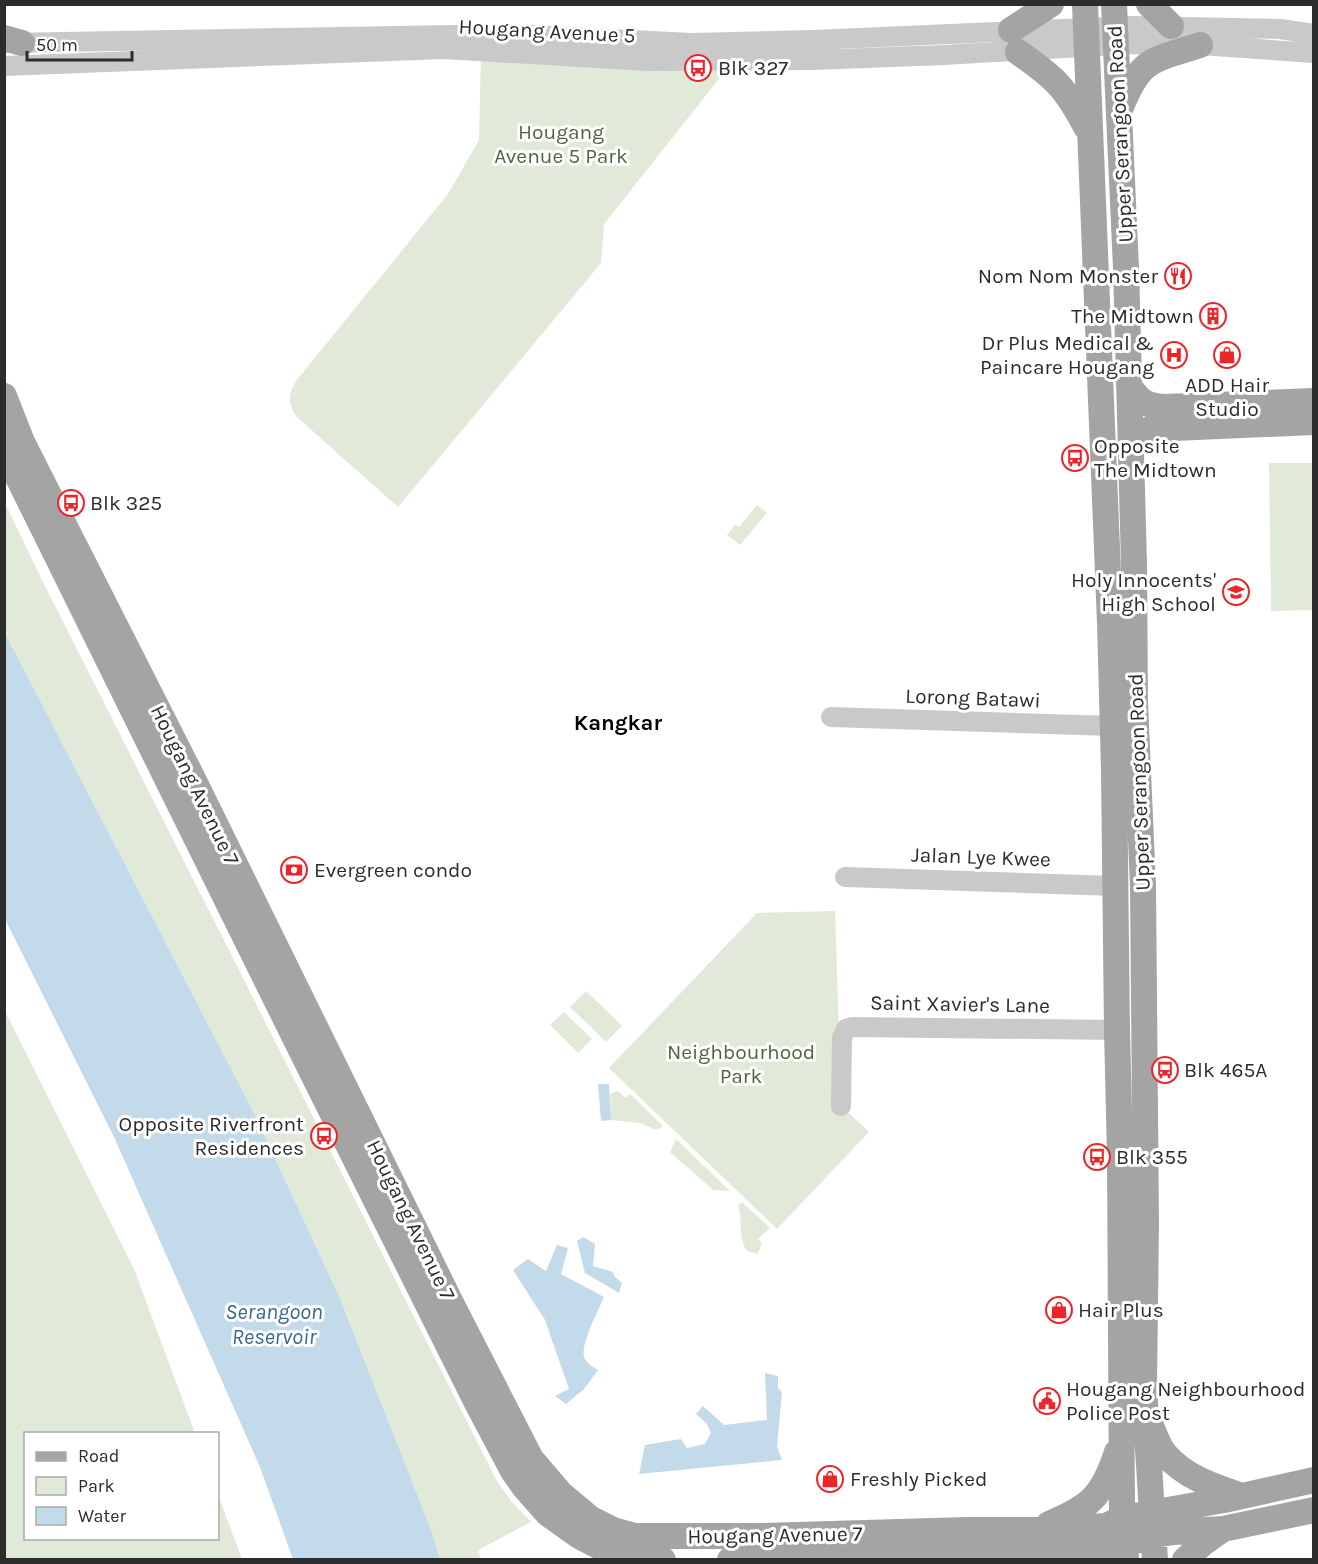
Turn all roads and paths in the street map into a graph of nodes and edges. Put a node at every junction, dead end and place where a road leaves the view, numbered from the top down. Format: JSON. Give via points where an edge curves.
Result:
{"nodes":[{"id":1,"x":1051,"y":4,"type":"edge"},
{"id":2,"x":1149,"y":4,"type":"edge"},
{"id":3,"x":1115,"y":26,"type":"edge"},
{"id":4,"x":1172,"y":26,"type":"junction"},
{"id":5,"x":1086,"y":27,"type":"edge"},
{"id":6,"x":1314,"y":34,"type":"edge"},
{"id":7,"x":10,"y":41,"type":"edge"},
{"id":8,"x":1014,"y":41,"type":"junction"},
{"id":9,"x":1200,"y":45,"type":"junction"},
{"id":10,"x":1314,"y":53,"type":"edge"},
{"id":11,"x":4,"y":66,"type":"edge"},
{"id":12,"x":1119,"y":111,"type":"junction"},
{"id":13,"x":1089,"y":132,"type":"junction"},
{"id":14,"x":1129,"y":386,"type":"junction"},
{"id":15,"x":4,"y":396,"type":"edge"},
{"id":16,"x":1314,"y":401,"type":"edge"},
{"id":17,"x":1314,"y":422,"type":"edge"},
{"id":18,"x":4,"y":448,"type":"edge"},
{"id":19,"x":1131,"y":451,"type":"junction"},
{"id":20,"x":831,"y":717,"type":"dead end"},
{"id":21,"x":1113,"y":726,"type":"junction"},
{"id":22,"x":845,"y":877,"type":"dead end"},
{"id":23,"x":1115,"y":886,"type":"junction"},
{"id":24,"x":1117,"y":1030,"type":"junction"},
{"id":25,"x":841,"y":1107,"type":"dead end"},
{"id":26,"x":1145,"y":1413,"type":"junction"},
{"id":27,"x":1121,"y":1439,"type":"junction"},
{"id":28,"x":1314,"y":1480,"type":"edge"},
{"id":29,"x":1242,"y":1496,"type":"junction"},
{"id":30,"x":1314,"y":1510,"type":"edge"},
{"id":31,"x":1123,"y":1518,"type":"junction"},
{"id":32,"x":1223,"y":1529,"type":"junction"},
{"id":33,"x":1035,"y":1530,"type":"junction"},
{"id":34,"x":1154,"y":1536,"type":"edge"},
{"id":35,"x":1126,"y":1552,"type":"edge"},
{"id":36,"x":1059,"y":1556,"type":"edge"},
{"id":37,"x":663,"y":1560,"type":"edge"},
{"id":38,"x":730,"y":1560,"type":"edge"},
{"id":39,"x":1185,"y":1560,"type":"edge"}],
"edges":[{"from":1,"to":8,"type":"main road"},
{"from":2,"to":4,"type":"main road"},
{"from":3,"to":4,"type":"street"},
{"from":3,"to":5,"type":"street","name":"Hougang Avenue 5"},
{"from":3,"to":9,"type":"street"},
{"from":3,"to":12,"type":"main road","name":"Upper Serangoon Road"},
{"from":4,"to":6,"type":"street","via":[[1280,28]]},
{"from":5,"to":8,"type":"street","name":"Hougang Avenue 5"},
{"from":5,"to":13,"type":"main road","name":"Upper Serangoon Road"},
{"from":7,"to":8,"type":"street","name":"Hougang Avenue 5","via":[[511,34],[691,43],[885,38]]},
{"from":8,"to":11,"type":"street","name":"Hougang Avenue 5","via":[[813,60],[648,61],[444,48]]},
{"from":8,"to":13,"type":"main road","via":[[1063,87]]},
{"from":9,"to":10,"type":"street"},
{"from":9,"to":12,"type":"main road","via":[[1151,61],[1131,83]]},
{"from":12,"to":14,"type":"main road","name":"Upper Serangoon Road"},
{"from":13,"to":21,"type":"main road","name":"Upper Serangoon Road"},
{"from":14,"to":16,"type":"main road","via":[[1148,405],[1164,407]]},
{"from":14,"to":19,"type":"main road","name":"Upper Serangoon Road"},
{"from":15,"to":33,"type":"main road","name":"Hougang Avenue 7","via":[[22,442],[451,1303],[542,1475],[591,1520],[635,1536]]},
{"from":17,"to":19,"type":"main road","via":[[1150,429],[1140,435]]},
{"from":18,"to":37,"type":"main road","name":"Hougang Avenue 7","via":[[513,1471],[548,1514],[579,1536],[621,1554]]},
{"from":19,"to":26,"type":"main road","name":"Upper Serangoon Road","via":[[1145,1016]]},
{"from":20,"to":21,"type":"street","name":"Lorong Batawi"},
{"from":21,"to":23,"type":"main road","name":"Upper Serangoon Road"},
{"from":22,"to":23,"type":"street","name":"Jalan Lye Kwee"},
{"from":23,"to":24,"type":"main road","name":"Upper Serangoon Road"},
{"from":24,"to":25,"type":"street","name":"Saint Xavier's Lane","via":[[852,1027],[846,1029],[842,1038]]},
{"from":24,"to":27,"type":"main road","name":"Upper Serangoon Road"},
{"from":26,"to":29,"type":"main road","via":[[1164,1452],[1181,1469],[1199,1482]]},
{"from":26,"to":34,"type":"main road","name":"Upper Serangoon Road"},
{"from":27,"to":31,"type":"main road","name":"Upper Serangoon Road"},
{"from":27,"to":33,"type":"main road","via":[[1112,1468],[1094,1499],[1072,1515]]},
{"from":28,"to":29,"type":"main road"},
{"from":29,"to":34,"type":"main road"},
{"from":30,"to":32,"type":"main road"},
{"from":31,"to":33,"type":"main road","name":"Hougang Avenue 7","via":[[1106,1526]]},
{"from":31,"to":34,"type":"main road","name":"Hougang Avenue 7"},
{"from":31,"to":35,"type":"main road","name":"Upper Serangoon Road"},
{"from":32,"to":34,"type":"main road"},
{"from":32,"to":39,"type":"main road"},
{"from":34,"to":35,"type":"main road","name":"Hougang Avenue 7"},
{"from":35,"to":36,"type":"main road","name":"Hougang Avenue 7"},
{"from":36,"to":38,"type":"main road","name":"Hougang Avenue 7"}]}
